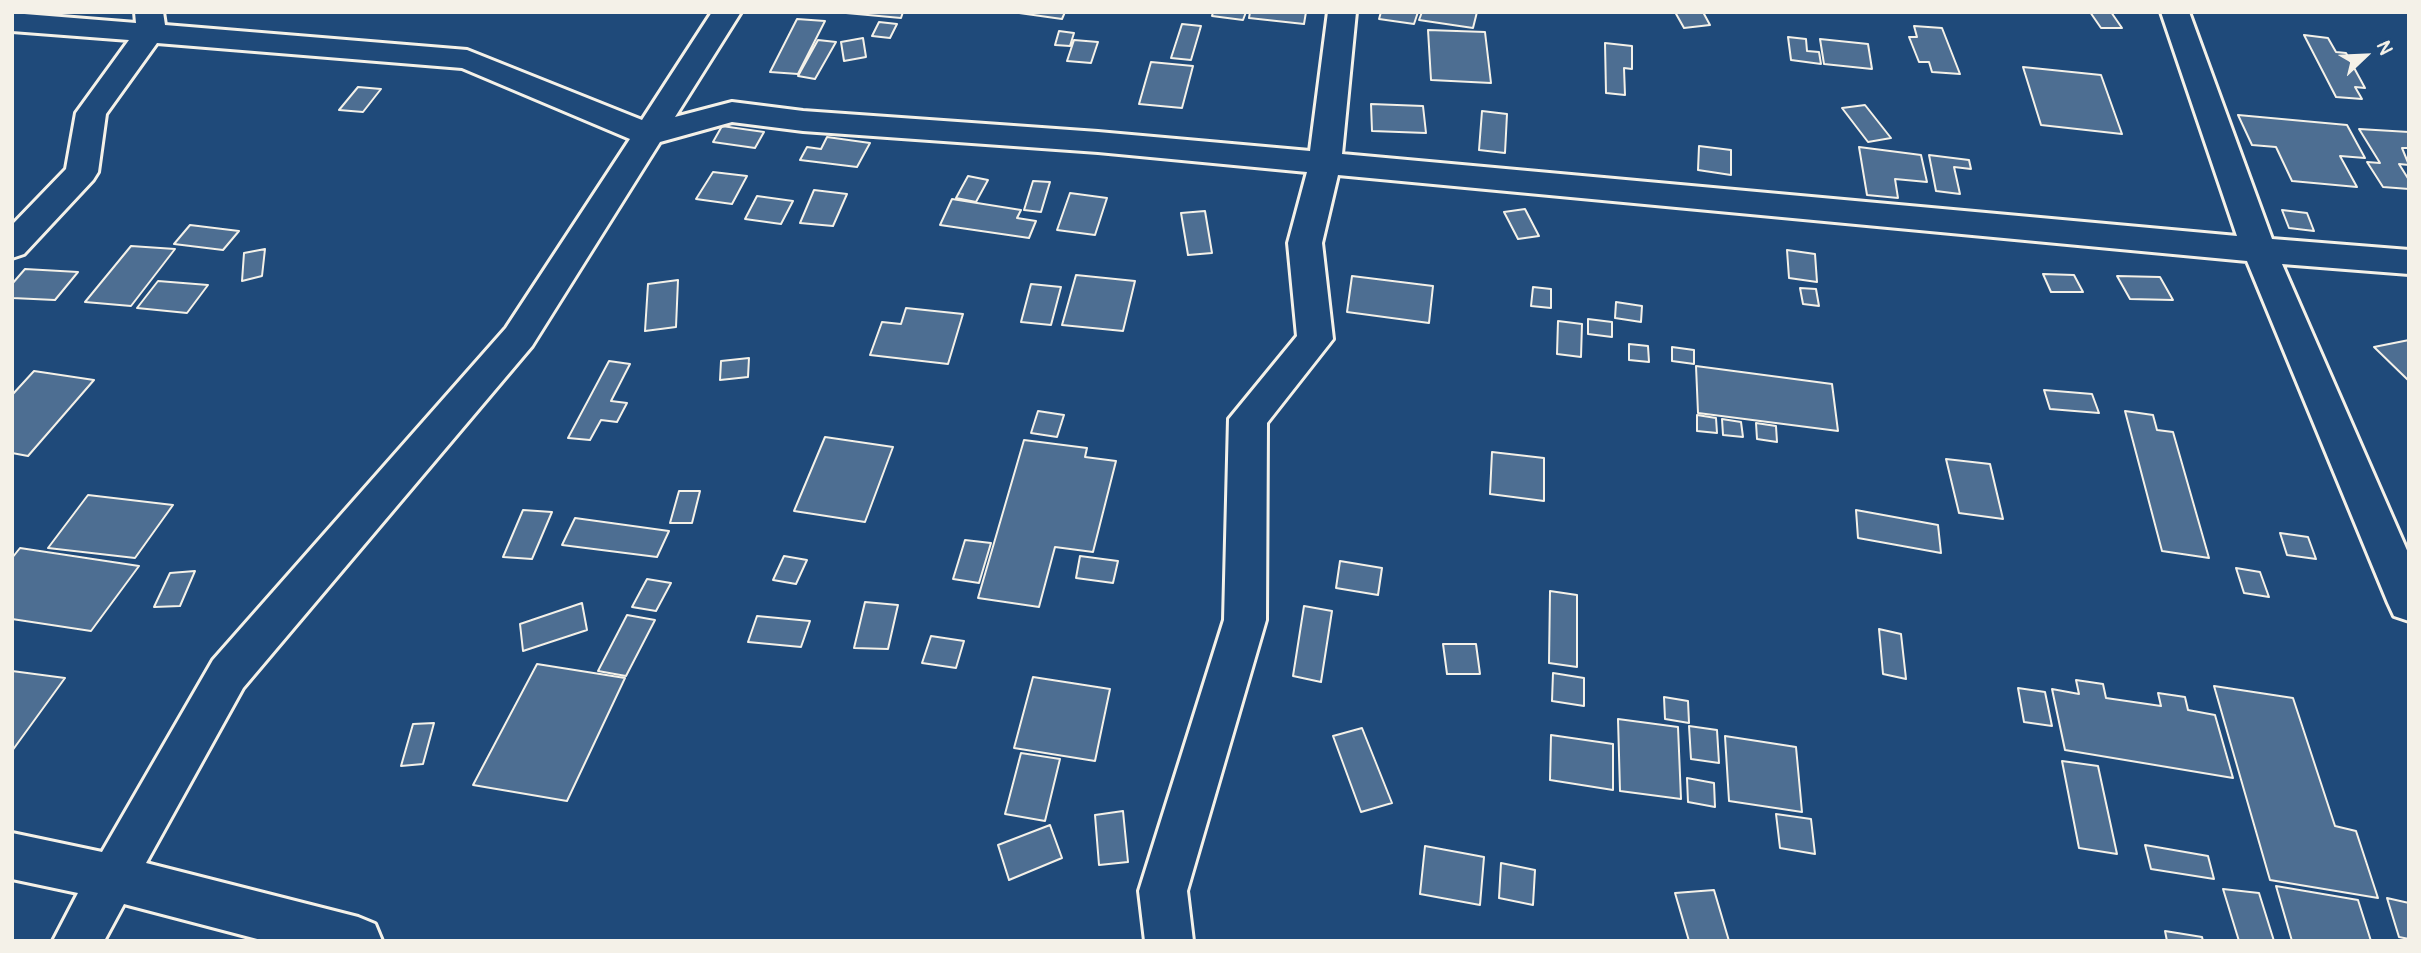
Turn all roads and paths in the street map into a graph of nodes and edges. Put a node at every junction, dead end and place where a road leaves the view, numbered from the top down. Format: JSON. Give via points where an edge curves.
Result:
{"nodes":[{"id":1,"x":727,"y":12,"type":"edge"},
{"id":2,"x":1342,"y":12,"type":"edge"},
{"id":3,"x":2175,"y":12,"type":"edge"},
{"id":4,"x":12,"y":22,"type":"edge"},
{"id":5,"x":150,"y":22,"type":"edge"},
{"id":6,"x":649,"y":135,"type":"junction"},
{"id":7,"x":1325,"y":163,"type":"junction"},
{"id":8,"x":12,"y":246,"type":"edge"},
{"id":9,"x":2259,"y":250,"type":"junction"},
{"id":10,"x":2409,"y":262,"type":"edge"},
{"id":11,"x":2409,"y":603,"type":"edge"},
{"id":12,"x":12,"y":856,"type":"edge"},
{"id":13,"x":114,"y":878,"type":"junction"},
{"id":14,"x":77,"y":941,"type":"edge"},
{"id":15,"x":358,"y":941,"type":"edge"},
{"id":16,"x":1168,"y":941,"type":"edge"}],
"edges":[{"from":1,"to":6,"type":"street"},
{"from":2,"to":7,"type":"street"},
{"from":3,"to":9,"type":"street"},
{"from":4,"to":5,"type":"street"},
{"from":5,"to":6,"type":"street","via":[[467,59]]},
{"from":5,"to":8,"type":"street","via":[[91,113],[82,172]]},
{"from":6,"to":7,"type":"street","via":[[732,112]]},
{"from":6,"to":13,"type":"street","via":[[519,337],[228,674]]},
{"from":7,"to":9,"type":"street"},
{"from":7,"to":16,"type":"street","via":[[1305,243],[1315,339],[1248,419],[1245,620],[1163,891]]},
{"from":9,"to":10,"type":"street"},
{"from":9,"to":11,"type":"street"},
{"from":12,"to":13,"type":"street"},
{"from":13,"to":14,"type":"street"},
{"from":13,"to":15,"type":"street"}]}
